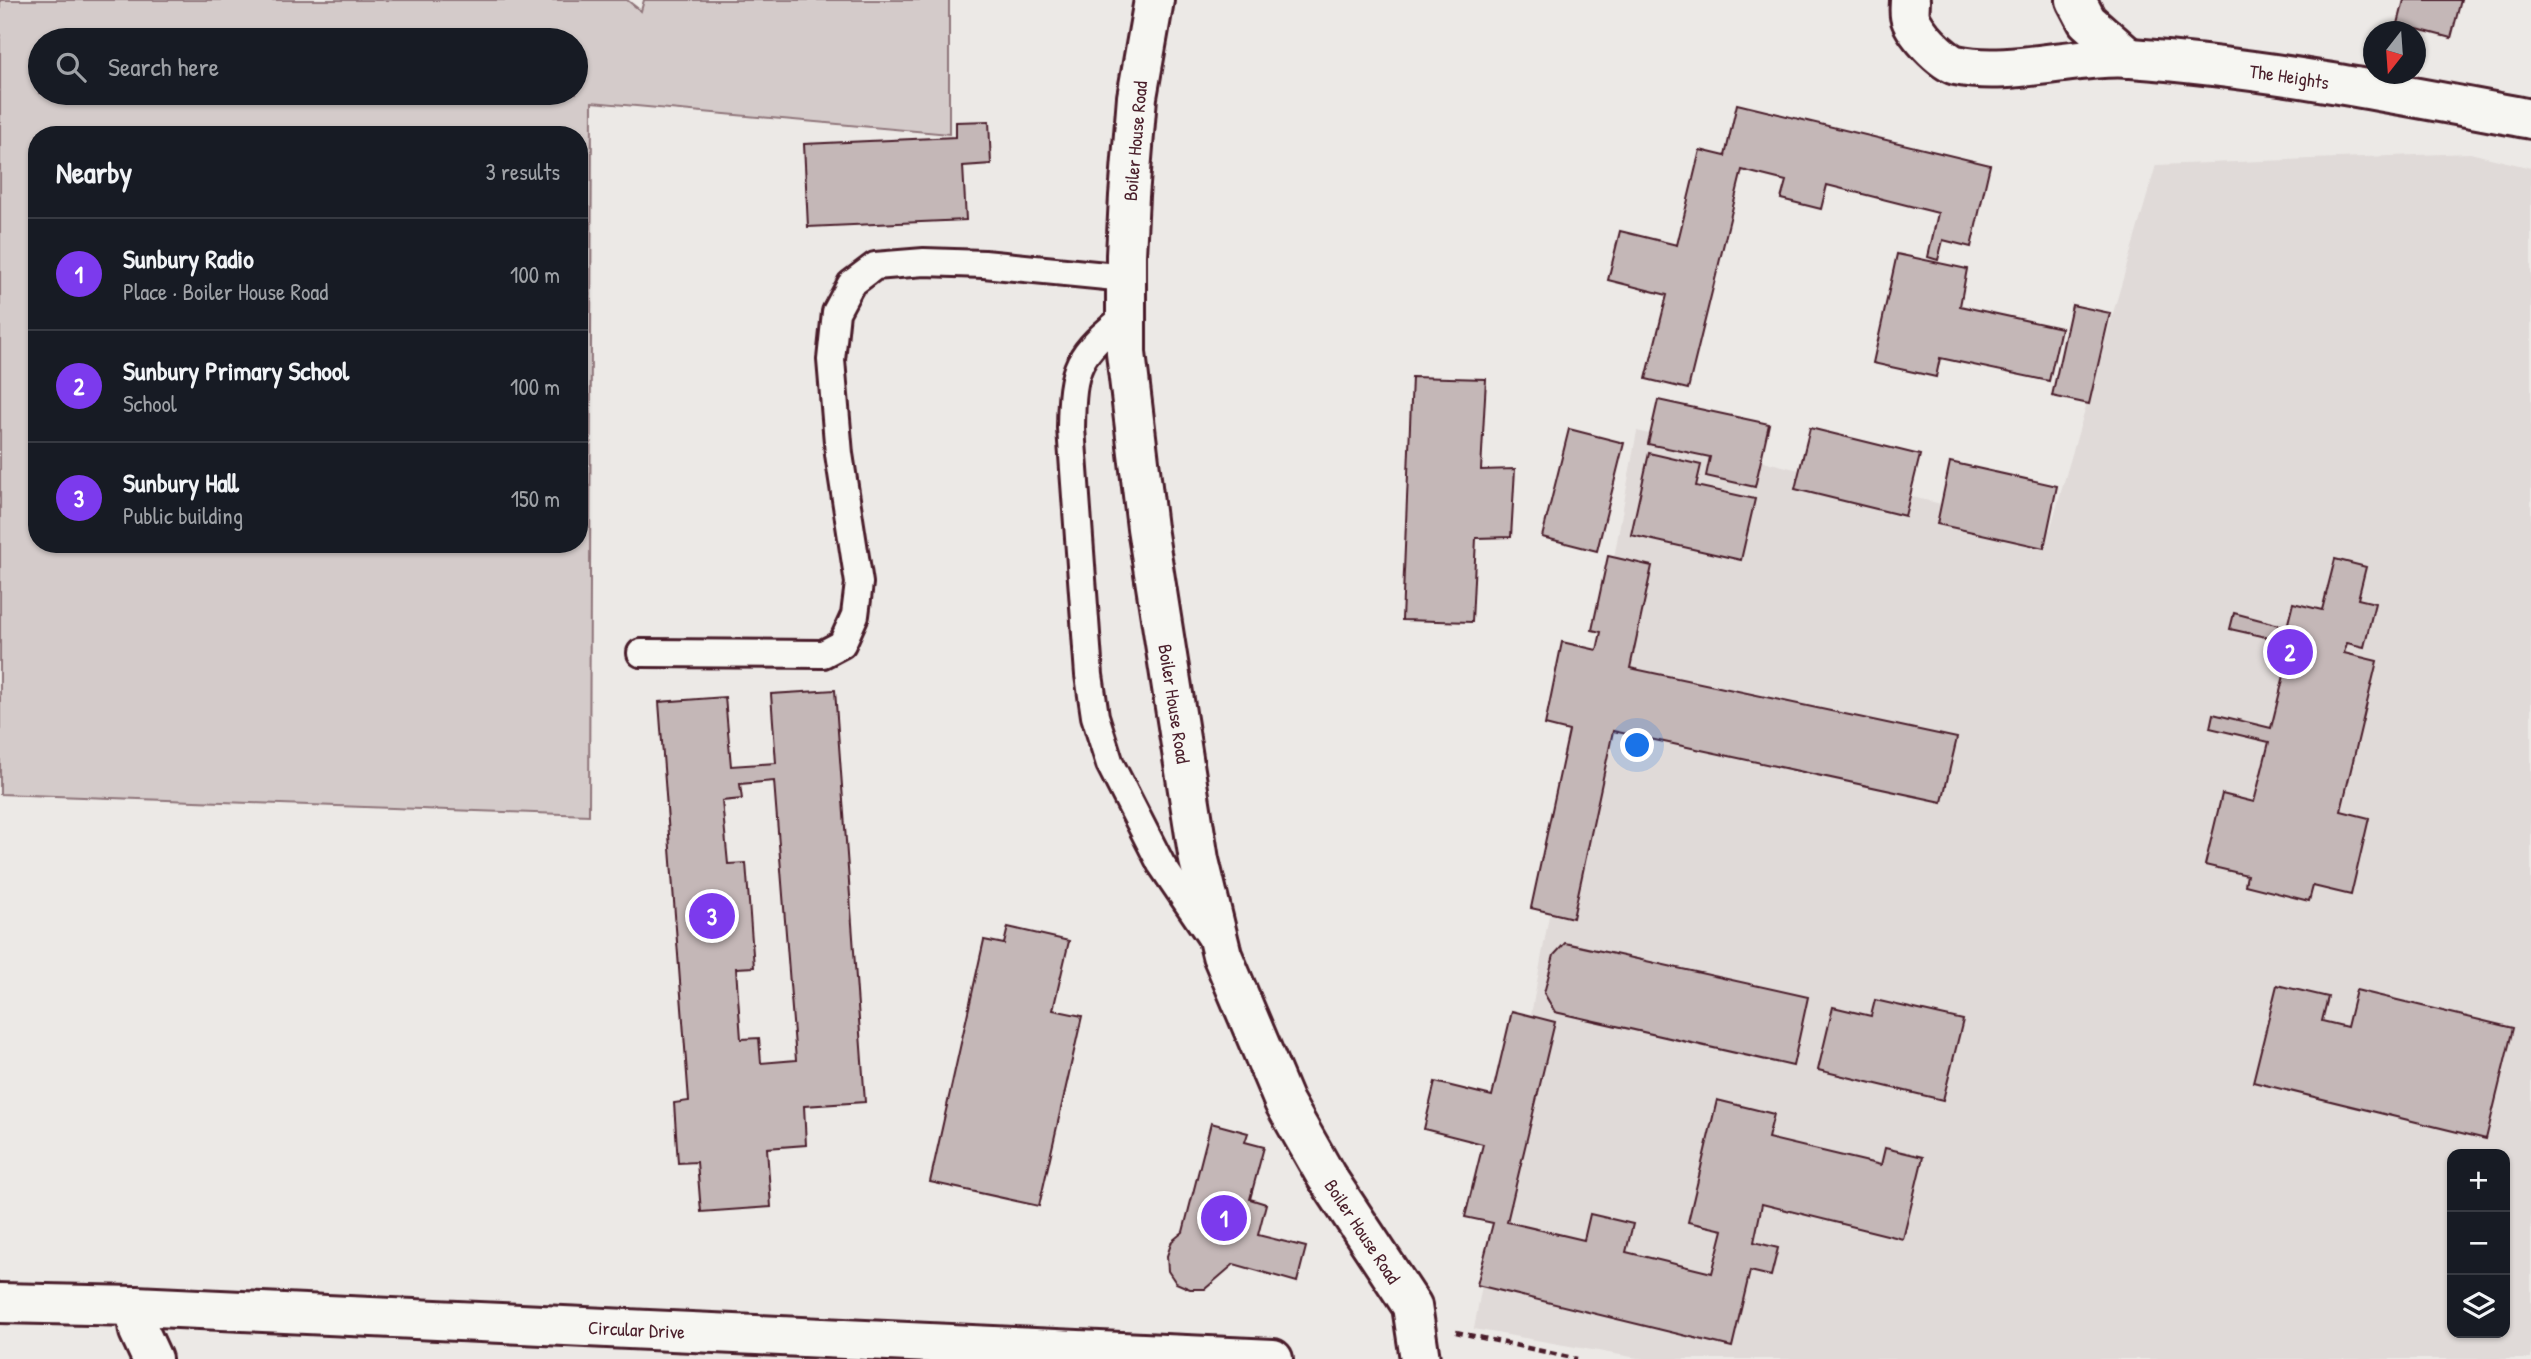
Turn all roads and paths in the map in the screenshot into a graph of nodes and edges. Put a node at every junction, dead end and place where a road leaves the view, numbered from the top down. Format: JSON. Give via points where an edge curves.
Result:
{"nodes":[{"id":1,"x":1154,"y":0,"type":"edge"},
{"id":2,"x":1910,"y":0,"type":"edge"},
{"id":3,"x":2076,"y":0,"type":"edge"},
{"id":4,"x":2129,"y":58,"type":"junction"},
{"id":5,"x":2531,"y":119,"type":"edge"},
{"id":6,"x":1126,"y":278,"type":"junction"},
{"id":7,"x":1126,"y":316,"type":"junction"},
{"id":8,"x":641,"y":653,"type":"dead end"},
{"id":9,"x":1222,"y":955,"type":"junction"},
{"id":10,"x":0,"y":1303,"type":"edge"},
{"id":11,"x":135,"y":1306,"type":"junction"},
{"id":12,"x":763,"y":1348,"type":"edge"},
{"id":13,"x":1419,"y":1350,"type":"edge"},
{"id":14,"x":152,"y":1359,"type":"edge"},
{"id":15,"x":1273,"y":1359,"type":"edge"},
{"id":16,"x":1577,"y":1359,"type":"edge"}],
"edges":[{"from":1,"to":6,"type":"street","name":"Boiler House Road","via":[[1137,97]]},
{"from":2,"to":4,"type":"street","name":"The Heights","via":[[1910,18],[1928,44],[1953,64],[1983,68]]},
{"from":3,"to":4,"type":"street","via":[[2087,21]]},
{"from":4,"to":5,"type":"street","name":"The Heights","via":[[2393,93]]},
{"from":6,"to":7,"type":"street","name":"Boiler House Road"},
{"from":6,"to":8,"type":"lane","via":[[924,262],[875,266],[851,284],[836,312],[831,360],[838,454],[859,583],[855,615],[842,644],[823,654]]},
{"from":7,"to":9,"type":"street","name":"Boiler House Road","via":[[1126,353],[1147,528],[1197,846]]},
{"from":7,"to":9,"type":"lane","via":[[1095,341],[1078,366],[1072,390],[1071,428],[1093,702],[1110,764],[1161,864]]},
{"from":9,"to":13,"type":"street","name":"Boiler House Road","via":[[1284,1101],[1320,1167],[1412,1306]]},
{"from":10,"to":11,"type":"street","name":"Circular Drive"},
{"from":11,"to":12,"type":"street","name":"Circular Drive"},
{"from":11,"to":14,"type":"street","via":[[139,1331]]},
{"from":12,"to":15,"type":"street","name":"Circular Drive"},
{"from":13,"to":16,"type":"path","via":[[1458,1332]]}]}
